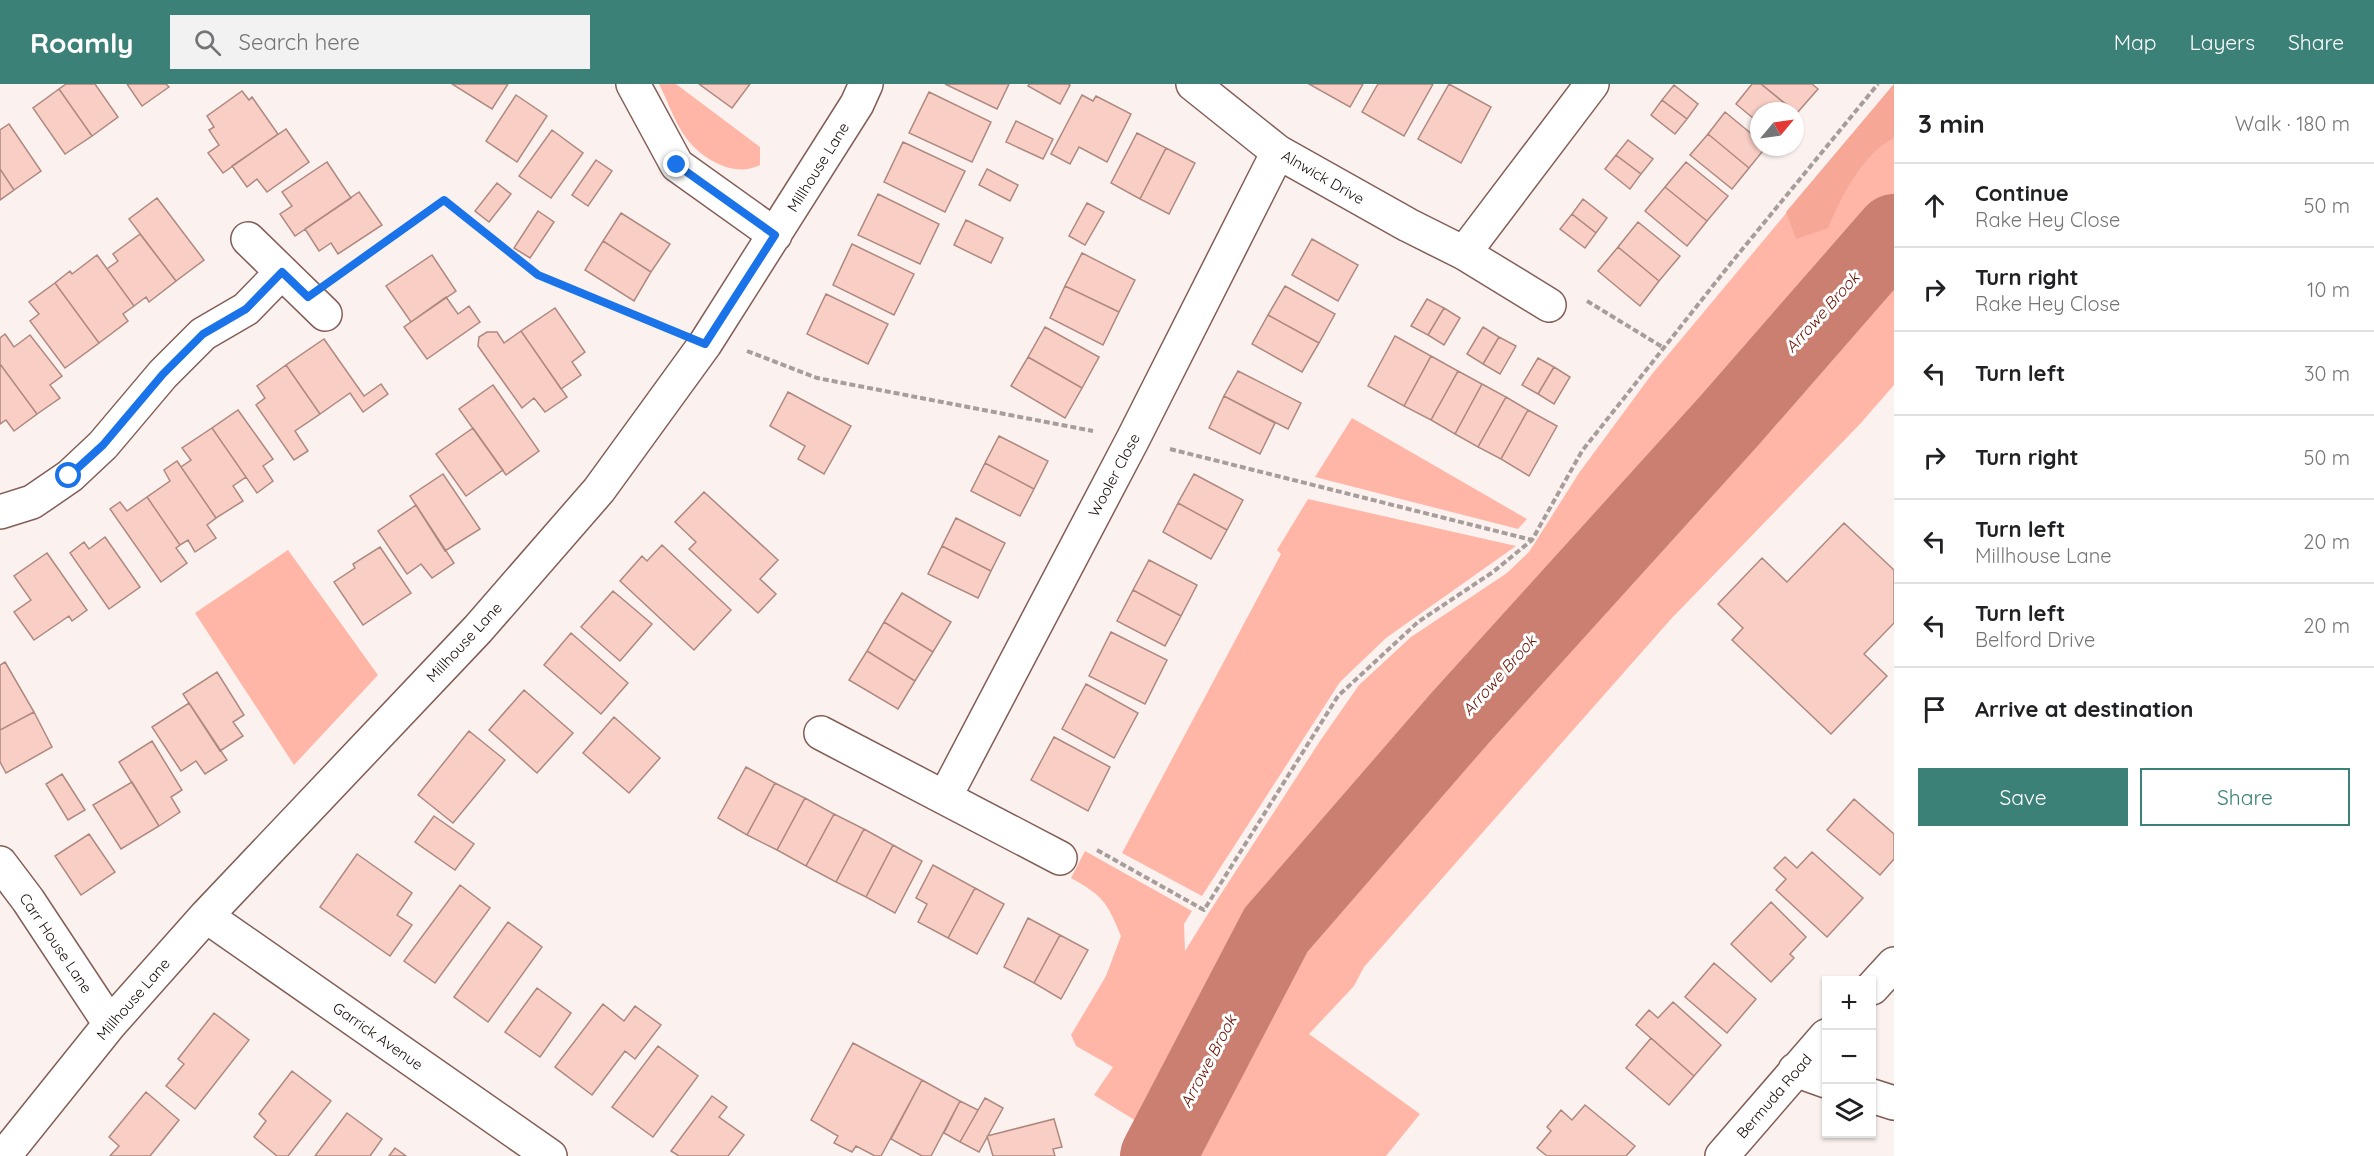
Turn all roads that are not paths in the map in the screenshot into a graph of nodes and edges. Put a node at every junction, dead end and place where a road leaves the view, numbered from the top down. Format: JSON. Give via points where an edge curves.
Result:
{"nodes":[{"id":1,"x":633,"y":84,"type":"edge"},
{"id":2,"x":866,"y":84,"type":"edge"},
{"id":3,"x":1193,"y":84,"type":"edge"},
{"id":4,"x":1592,"y":84,"type":"edge"},
{"id":5,"x":1278,"y":152,"type":"junction"},
{"id":6,"x":775,"y":235,"type":"junction"},
{"id":7,"x":248,"y":239,"type":"dead end"},
{"id":8,"x":1464,"y":253,"type":"junction"},
{"id":9,"x":282,"y":272,"type":"junction"},
{"id":10,"x":1549,"y":305,"type":"road end"},
{"id":11,"x":316,"y":306,"type":"road end"},
{"id":12,"x":0,"y":512,"type":"edge"},
{"id":13,"x":821,"y":733,"type":"dead end"},
{"id":14,"x":945,"y":796,"type":"junction"},
{"id":15,"x":1060,"y":858,"type":"dead end"},
{"id":16,"x":0,"y":863,"type":"edge"},
{"id":17,"x":206,"y":916,"type":"junction"},
{"id":18,"x":1894,"y":964,"type":"edge"},
{"id":19,"x":1876,"y":984,"type":"edge"},
{"id":20,"x":110,"y":1024,"type":"junction"},
{"id":21,"x":1822,"y":1041,"type":"edge"},
{"id":22,"x":1795,"y":1071,"type":"junction"},
{"id":23,"x":1822,"y":1079,"type":"edge"},
{"id":24,"x":1876,"y":1097,"type":"edge"},
{"id":25,"x":1894,"y":1103,"type":"edge"},
{"id":26,"x":4,"y":1156,"type":"edge"},
{"id":27,"x":550,"y":1156,"type":"edge"},
{"id":28,"x":1722,"y":1156,"type":"edge"}],
"edges":[{"from":1,"to":6,"type":"street","via":[[677,165]]},
{"from":2,"to":6,"type":"street","name":"Millhouse Lane"},
{"from":3,"to":5,"type":"street","name":"Alnwick Drive"},
{"from":4,"to":8,"type":"street"},
{"from":5,"to":8,"type":"street","name":"Alnwick Drive"},
{"from":5,"to":14,"type":"street","name":"Wooler Close","via":[[1133,439]]},
{"from":6,"to":17,"type":"street","name":"Millhouse Lane","via":[[705,344],[599,490],[478,629]]},
{"from":7,"to":9,"type":"street"},
{"from":8,"to":10,"type":"street","name":"Alnwick Drive"},
{"from":9,"to":11,"type":"street"},
{"from":9,"to":12,"type":"street","via":[[246,309],[203,334],[103,445],[69,476],[32,502]]},
{"from":13,"to":14,"type":"street"},
{"from":14,"to":15,"type":"street"},
{"from":16,"to":20,"type":"street","name":"Carr House Lane"},
{"from":17,"to":20,"type":"street","name":"Millhouse Lane"},
{"from":17,"to":27,"type":"street","name":"Garrick Avenue"},
{"from":18,"to":19,"type":"street"},
{"from":20,"to":26,"type":"street","name":"Millhouse Lane"},
{"from":21,"to":22,"type":"street","name":"Bermuda Road"},
{"from":22,"to":23,"type":"street"},
{"from":22,"to":28,"type":"street","name":"Bermuda Road"},
{"from":24,"to":25,"type":"street"}]}
